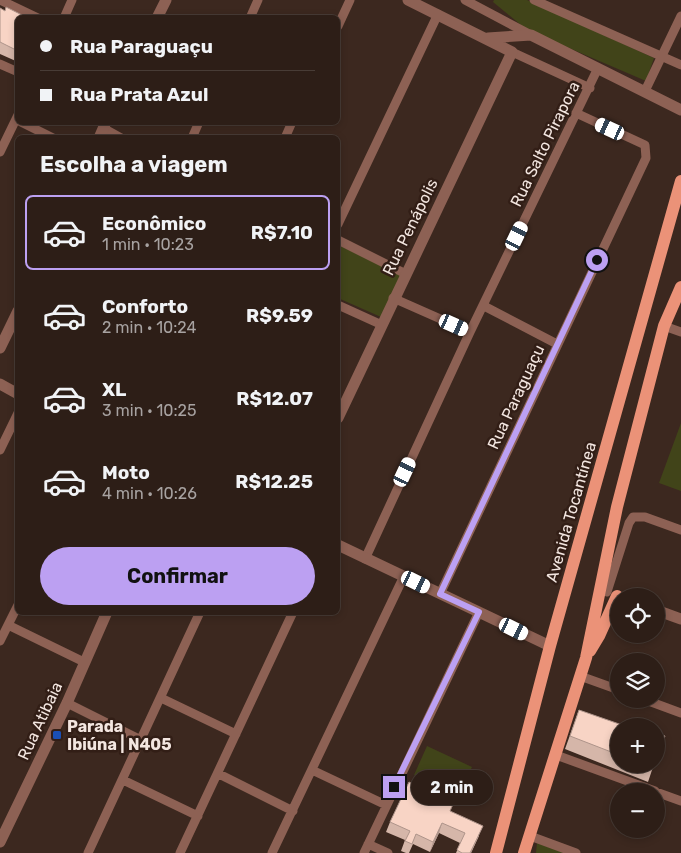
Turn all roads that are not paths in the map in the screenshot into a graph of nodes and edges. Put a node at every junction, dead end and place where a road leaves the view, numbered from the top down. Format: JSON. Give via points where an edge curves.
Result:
{"nodes":[{"id":1,"x":0,"y":0,"type":"edge"},
{"id":2,"x":72,"y":0,"type":"edge"},
{"id":3,"x":166,"y":0,"type":"edge"},
{"id":4,"x":258,"y":0,"type":"edge"},
{"id":5,"x":350,"y":0,"type":"edge"},
{"id":6,"x":408,"y":0,"type":"edge"},
{"id":7,"x":465,"y":0,"type":"edge"},
{"id":8,"x":534,"y":0,"type":"edge"},
{"id":9,"x":480,"y":3,"type":"edge"},
{"id":10,"x":438,"y":14,"type":"junction"},
{"id":11,"x":32,"y":15,"type":"edge"},
{"id":12,"x":65,"y":15,"type":"edge"},
{"id":13,"x":158,"y":15,"type":"edge"},
{"id":14,"x":251,"y":15,"type":"edge"},
{"id":15,"x":681,"y":16,"type":"edge"},
{"id":16,"x":340,"y":22,"type":"edge"},
{"id":17,"x":531,"y":36,"type":"junction"},
{"id":18,"x":486,"y":38,"type":"junction"},
{"id":19,"x":512,"y":52,"type":"junction"},
{"id":20,"x":661,"y":57,"type":"junction"},
{"id":21,"x":0,"y":64,"type":"edge"},
{"id":22,"x":681,"y":65,"type":"edge"},
{"id":23,"x":598,"y":68,"type":"junction"},
{"id":24,"x":15,"y":71,"type":"edge"},
{"id":25,"x":590,"y":88,"type":"junction"},
{"id":26,"x":645,"y":91,"type":"junction"},
{"id":27,"x":681,"y":110,"type":"edge"},
{"id":28,"x":576,"y":113,"type":"junction"},
{"id":29,"x":15,"y":125,"type":"edge"},
{"id":30,"x":28,"y":125,"type":"edge"},
{"id":31,"x":47,"y":135,"type":"edge"},
{"id":32,"x":0,"y":152,"type":"edge"},
{"id":33,"x":681,"y":181,"type":"edge"},
{"id":34,"x":340,"y":220,"type":"edge"},
{"id":35,"x":340,"y":241,"type":"edge"},
{"id":36,"x":406,"y":274,"type":"junction"},
{"id":37,"x":681,"y":287,"type":"edge"},
{"id":38,"x":393,"y":298,"type":"junction"},
{"id":39,"x":340,"y":306,"type":"edge"},
{"id":40,"x":484,"y":306,"type":"junction"},
{"id":41,"x":15,"y":317,"type":"edge"},
{"id":42,"x":382,"y":325,"type":"junction"},
{"id":43,"x":664,"y":326,"type":"junction"},
{"id":44,"x":470,"y":332,"type":"junction"},
{"id":45,"x":681,"y":332,"type":"edge"},
{"id":46,"x":2,"y":341,"type":"edge"},
{"id":47,"x":557,"y":344,"type":"junction"},
{"id":48,"x":0,"y":384,"type":"edge"},
{"id":49,"x":15,"y":392,"type":"edge"},
{"id":50,"x":340,"y":414,"type":"edge"},
{"id":51,"x":15,"y":419,"type":"edge"},
{"id":52,"x":0,"y":450,"type":"edge"},
{"id":53,"x":681,"y":530,"type":"edge"},
{"id":54,"x":340,"y":546,"type":"edge"},
{"id":55,"x":365,"y":559,"type":"junction"},
{"id":56,"x":404,"y":576,"type":"junction"},
{"id":57,"x":610,"y":588,"type":"edge"},
{"id":58,"x":611,"y":588,"type":"edge"},
{"id":59,"x":610,"y":593,"type":"edge"},
{"id":60,"x":440,"y":594,"type":"junction"},
{"id":61,"x":15,"y":611,"type":"edge"},
{"id":62,"x":479,"y":612,"type":"junction"},
{"id":63,"x":665,"y":613,"type":"edge"},
{"id":64,"x":106,"y":615,"type":"edge"},
{"id":65,"x":199,"y":615,"type":"edge"},
{"id":66,"x":292,"y":615,"type":"edge"},
{"id":67,"x":681,"y":619,"type":"edge"},
{"id":68,"x":8,"y":626,"type":"junction"},
{"id":69,"x":0,"y":642,"type":"edge"},
{"id":70,"x":550,"y":646,"type":"junction"},
{"id":71,"x":586,"y":658,"type":"junction"},
{"id":72,"x":84,"y":662,"type":"junction"},
{"id":73,"x":580,"y":676,"type":"junction"},
{"id":74,"x":610,"y":687,"type":"edge"},
{"id":75,"x":161,"y":698,"type":"junction"},
{"id":76,"x":67,"y":702,"type":"junction"},
{"id":77,"x":665,"y":707,"type":"edge"},
{"id":78,"x":681,"y":713,"type":"edge"},
{"id":79,"x":236,"y":734,"type":"junction"},
{"id":80,"x":141,"y":740,"type":"junction"},
{"id":81,"x":556,"y":755,"type":"junction"},
{"id":82,"x":312,"y":770,"type":"junction"},
{"id":83,"x":219,"y":774,"type":"junction"},
{"id":84,"x":123,"y":780,"type":"junction"},
{"id":85,"x":634,"y":783,"type":"edge"},
{"id":86,"x":665,"y":795,"type":"edge"},
{"id":87,"x":681,"y":801,"type":"edge"},
{"id":88,"x":386,"y":805,"type":"junction"},
{"id":89,"x":293,"y":810,"type":"junction"},
{"id":90,"x":198,"y":816,"type":"junction"},
{"id":91,"x":530,"y":836,"type":"junction"},
{"id":92,"x":0,"y":842,"type":"edge"},
{"id":93,"x":368,"y":844,"type":"junction"},
{"id":94,"x":88,"y":853,"type":"edge"},
{"id":95,"x":180,"y":853,"type":"edge"},
{"id":96,"x":272,"y":853,"type":"edge"},
{"id":97,"x":364,"y":853,"type":"edge"},
{"id":98,"x":388,"y":853,"type":"edge"},
{"id":99,"x":496,"y":853,"type":"edge"},
{"id":100,"x":524,"y":853,"type":"edge"},
{"id":101,"x":576,"y":853,"type":"edge"}],
"edges":[{"from":1,"to":11,"type":"street"},
{"from":2,"to":12,"type":"street"},
{"from":3,"to":13,"type":"street"},
{"from":4,"to":14,"type":"street"},
{"from":5,"to":16,"type":"street"},
{"from":6,"to":10,"type":"street"},
{"from":7,"to":9,"type":"street"},
{"from":8,"to":20,"type":"street"},
{"from":9,"to":17,"type":"street"},
{"from":10,"to":18,"type":"street"},
{"from":10,"to":34,"type":"street"},
{"from":15,"to":20,"type":"street"},
{"from":17,"to":18,"type":"street"},
{"from":17,"to":23,"type":"street"},
{"from":18,"to":19,"type":"street"},
{"from":19,"to":25,"type":"street"},
{"from":19,"to":36,"type":"street","name":"Rua Penápolis"},
{"from":20,"to":22,"type":"street"},
{"from":20,"to":26,"type":"street"},
{"from":21,"to":24,"type":"street"},
{"from":23,"to":25,"type":"street","name":"Rua Salto Pirapora"},
{"from":23,"to":26,"type":"street"},
{"from":25,"to":28,"type":"street","name":"Rua Salto Pirapora"},
{"from":26,"to":27,"type":"street"},
{"from":28,"to":40,"type":"street","name":"Rua Salto Pirapora"},
{"from":28,"to":47,"type":"street","name":"Rua Paraguaçu","via":[[645,145],[647,153]]},
{"from":29,"to":32,"type":"street"},
{"from":30,"to":31,"type":"street"},
{"from":33,"to":70,"type":"main road","name":"Avenida Tocantínea"},
{"from":35,"to":36,"type":"street"},
{"from":36,"to":38,"type":"street","name":"Rua Penápolis"},
{"from":37,"to":43,"type":"main road"},
{"from":38,"to":42,"type":"street","name":"Rua Penápolis"},
{"from":38,"to":44,"type":"street"},
{"from":39,"to":42,"type":"street"},
{"from":40,"to":44,"type":"street","name":"Rua Salto Pirapora"},
{"from":40,"to":47,"type":"street"},
{"from":41,"to":46,"type":"street"},
{"from":42,"to":50,"type":"street","name":"Rua Penápolis"},
{"from":43,"to":45,"type":"street"},
{"from":43,"to":57,"type":"main road","via":[[617,507]]},
{"from":44,"to":55,"type":"street","name":"Rua Salto Pirapora"},
{"from":47,"to":60,"type":"street","name":"Rua Paraguaçu"},
{"from":48,"to":49,"type":"street"},
{"from":51,"to":52,"type":"street"},
{"from":53,"to":58,"type":"street","via":[[645,516],[633,518]]},
{"from":54,"to":55,"type":"street"},
{"from":55,"to":56,"type":"street"},
{"from":56,"to":60,"type":"street"},
{"from":56,"to":82,"type":"street"},
{"from":59,"to":71,"type":"main road"},
{"from":59,"to":71,"type":"main road","via":[[600,636]]},
{"from":60,"to":62,"type":"street"},
{"from":61,"to":68,"type":"street"},
{"from":62,"to":70,"type":"street"},
{"from":62,"to":88,"type":"street"},
{"from":63,"to":67,"type":"street"},
{"from":64,"to":72,"type":"street","name":"Rua Atibaia"},
{"from":65,"to":75,"type":"street"},
{"from":66,"to":79,"type":"street"},
{"from":68,"to":69,"type":"street"},
{"from":68,"to":72,"type":"street"},
{"from":70,"to":99,"type":"main road","name":"Avenida Tocantínea"},
{"from":71,"to":73,"type":"main road"},
{"from":72,"to":76,"type":"street","name":"Rua Atibaia"},
{"from":73,"to":74,"type":"street"},
{"from":73,"to":81,"type":"main road"},
{"from":75,"to":79,"type":"street"},
{"from":75,"to":80,"type":"street"},
{"from":76,"to":80,"type":"street"},
{"from":76,"to":92,"type":"street","name":"Rua Atibaia"},
{"from":77,"to":78,"type":"street"},
{"from":79,"to":83,"type":"street"},
{"from":80,"to":84,"type":"street"},
{"from":81,"to":85,"type":"street"},
{"from":81,"to":91,"type":"main road"},
{"from":82,"to":88,"type":"street"},
{"from":82,"to":89,"type":"street"},
{"from":83,"to":89,"type":"street"},
{"from":83,"to":90,"type":"street"},
{"from":84,"to":90,"type":"street"},
{"from":84,"to":94,"type":"street"},
{"from":86,"to":87,"type":"street"},
{"from":88,"to":93,"type":"street"},
{"from":89,"to":96,"type":"street"},
{"from":90,"to":95,"type":"street"},
{"from":91,"to":100,"type":"main road"},
{"from":91,"to":101,"type":"street"},
{"from":93,"to":97,"type":"street"},
{"from":93,"to":98,"type":"street"}]}
